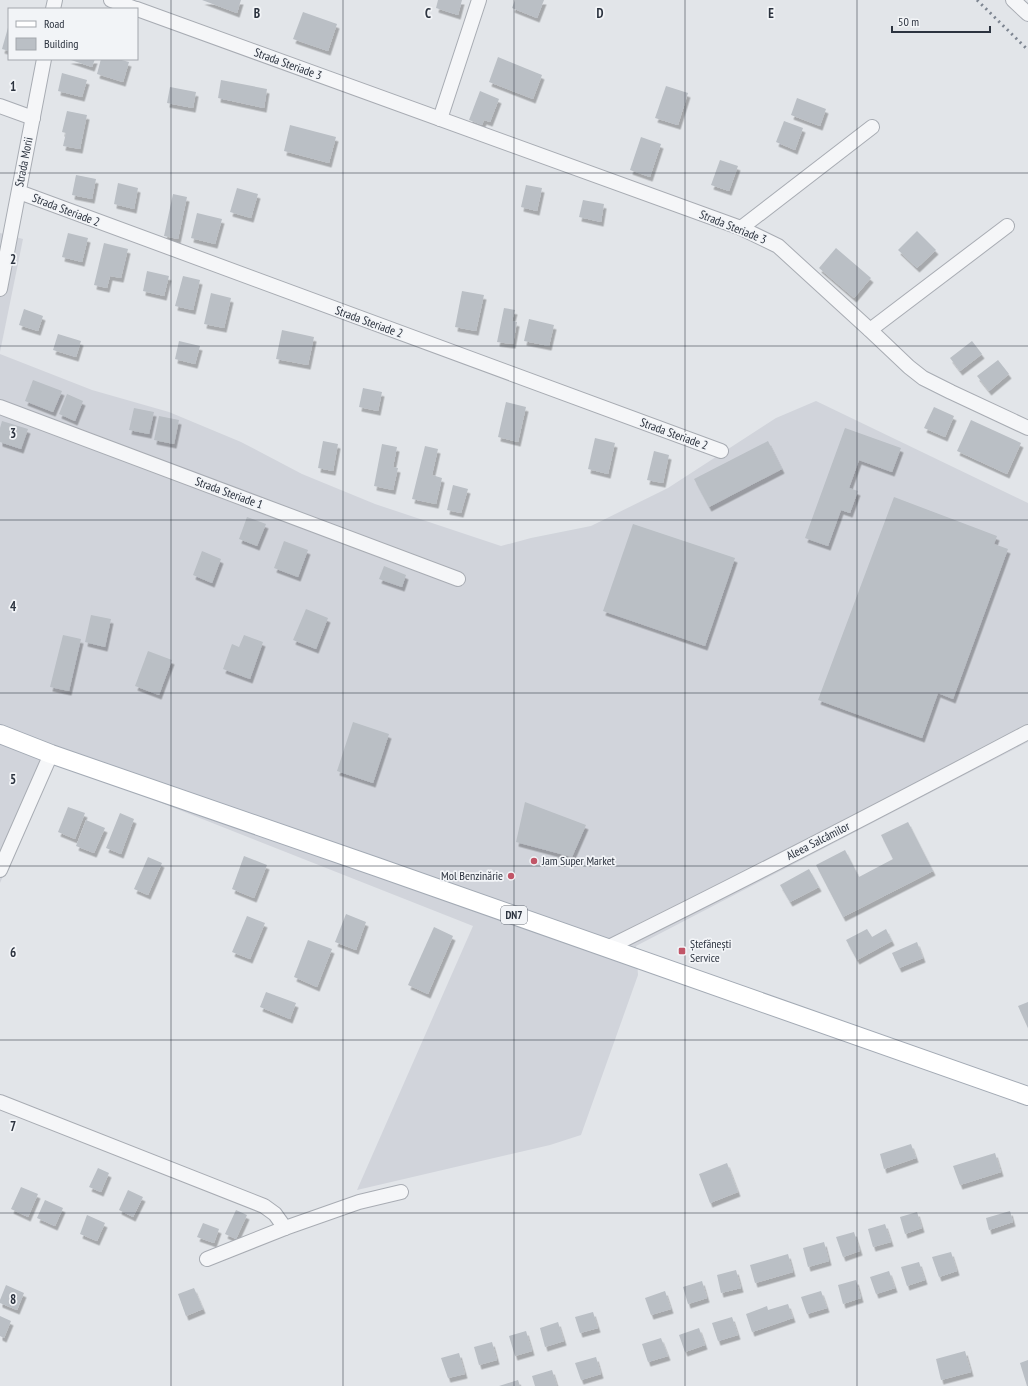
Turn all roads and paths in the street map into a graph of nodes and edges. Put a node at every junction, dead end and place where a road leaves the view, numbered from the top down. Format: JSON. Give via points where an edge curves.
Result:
{"nodes":[{"id":1,"x":111,"y":0,"type":"edge"},
{"id":2,"x":479,"y":0,"type":"edge"},
{"id":3,"x":1013,"y":0,"type":"edge"},
{"id":4,"x":133,"y":8,"type":"edge"},
{"id":5,"x":138,"y":10,"type":"edge"},
{"id":6,"x":1028,"y":14,"type":"edge"},
{"id":7,"x":44,"y":60,"type":"edge"},
{"id":8,"x":0,"y":106,"type":"edge"},
{"id":9,"x":33,"y":118,"type":"junction"},
{"id":10,"x":440,"y":119,"type":"junction"},
{"id":11,"x":872,"y":127,"type":"dead end"},
{"id":12,"x":19,"y":192,"type":"junction"},
{"id":13,"x":1007,"y":226,"type":"dead end"},
{"id":14,"x":741,"y":228,"type":"junction"},
{"id":15,"x":0,"y":290,"type":"edge"},
{"id":16,"x":870,"y":330,"type":"junction"},
{"id":17,"x":0,"y":408,"type":"edge"},
{"id":18,"x":1028,"y":428,"type":"edge"},
{"id":19,"x":721,"y":451,"type":"dead end"},
{"id":20,"x":458,"y":578,"type":"dead end"},
{"id":21,"x":1028,"y":732,"type":"edge"},
{"id":22,"x":0,"y":734,"type":"edge"},
{"id":23,"x":52,"y":754,"type":"junction"},
{"id":24,"x":0,"y":870,"type":"edge"},
{"id":25,"x":607,"y":948,"type":"junction"},
{"id":26,"x":1028,"y":1096,"type":"edge"},
{"id":27,"x":0,"y":1102,"type":"edge"},
{"id":28,"x":401,"y":1192,"type":"dead end"},
{"id":29,"x":285,"y":1228,"type":"junction"},
{"id":30,"x":207,"y":1259,"type":"dead end"}],
"edges":[{"from":1,"to":4,"type":"street","name":"Strada Steriade 3"},
{"from":2,"to":10,"type":"street"},
{"from":3,"to":6,"type":"street"},
{"from":5,"to":10,"type":"street","name":"Strada Steriade 3"},
{"from":7,"to":9,"type":"street","name":"Strada Morii"},
{"from":8,"to":9,"type":"street"},
{"from":9,"to":12,"type":"street","name":"Strada Morii"},
{"from":10,"to":14,"type":"street","name":"Strada Steriade 3"},
{"from":11,"to":14,"type":"street"},
{"from":12,"to":15,"type":"street","name":"Strada Morii"},
{"from":12,"to":19,"type":"street","name":"Strada Steriade 2"},
{"from":13,"to":16,"type":"street"},
{"from":14,"to":16,"type":"street","name":"Strada Steriade 3","via":[[778,246]]},
{"from":16,"to":18,"type":"street","name":"Strada Steriade 3","via":[[923,378]]},
{"from":17,"to":20,"type":"street","name":"Strada Steriade 1"},
{"from":21,"to":25,"type":"street","name":"Aleea Salcâmilor"},
{"from":22,"to":23,"type":"main road","number":"DN7"},
{"from":23,"to":24,"type":"street"},
{"from":23,"to":25,"type":"main road","number":"DN7"},
{"from":25,"to":26,"type":"main road","number":"DN7"},
{"from":27,"to":29,"type":"street","via":[[264,1206],[275,1214]]},
{"from":28,"to":29,"type":"street","via":[[359,1202]]},
{"from":29,"to":30,"type":"street"}]}
